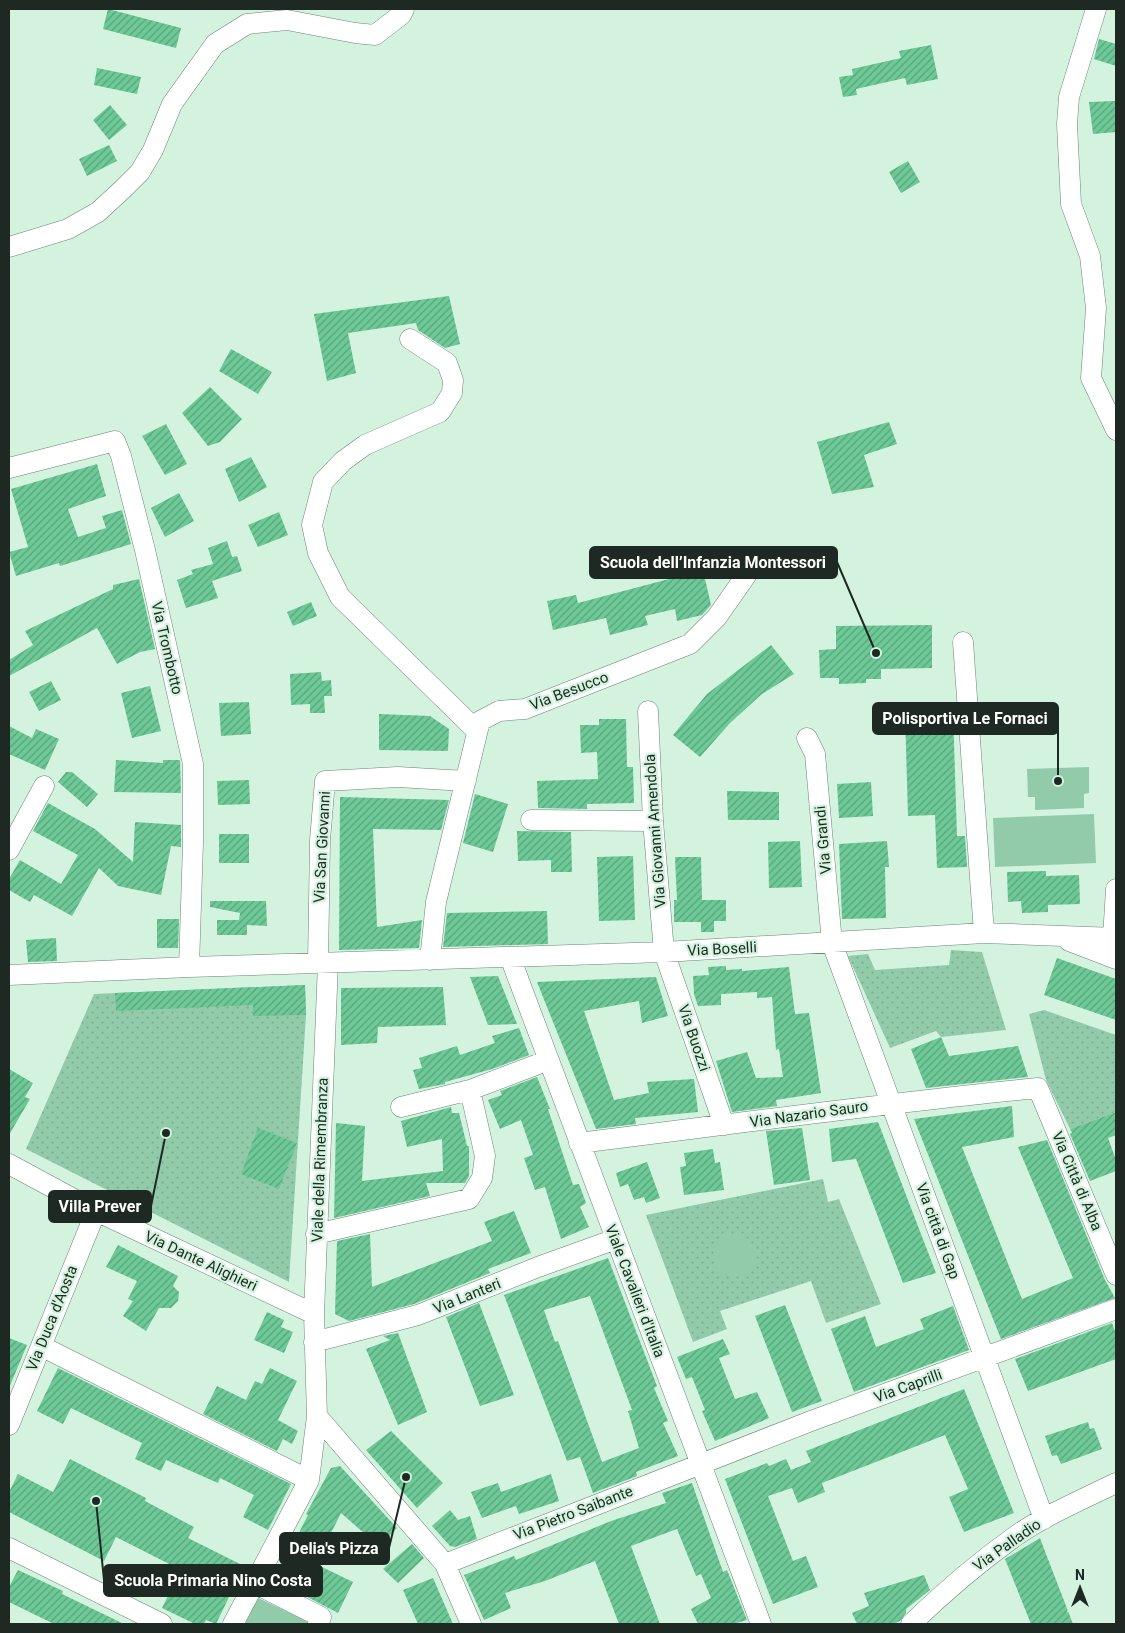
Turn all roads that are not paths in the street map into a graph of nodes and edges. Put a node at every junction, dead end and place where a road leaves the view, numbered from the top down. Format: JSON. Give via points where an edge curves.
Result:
{"nodes":[{"id":1,"x":404,"y":9,"type":"edge"},
{"id":2,"x":1096,"y":9,"type":"edge"},
{"id":3,"x":9,"y":247,"type":"edge"},
{"id":4,"x":410,"y":339,"type":"dead end"},
{"id":5,"x":1116,"y":430,"type":"edge"},
{"id":6,"x":9,"y":468,"type":"edge"},
{"id":7,"x":747,"y":574,"type":"dead end"},
{"id":8,"x":963,"y":642,"type":"dead end"},
{"id":9,"x":648,"y":711,"type":"dead end"},
{"id":10,"x":477,"y":731,"type":"junction"},
{"id":11,"x":807,"y":738,"type":"dead end"},
{"id":12,"x":466,"y":781,"type":"junction"},
{"id":13,"x":44,"y":786,"type":"dead end"},
{"id":14,"x":531,"y":820,"type":"dead end"},
{"id":15,"x":652,"y":821,"type":"junction"},
{"id":16,"x":9,"y":850,"type":"edge"},
{"id":17,"x":1116,"y":889,"type":"edge"},
{"id":18,"x":984,"y":933,"type":"junction"},
{"id":19,"x":1053,"y":935,"type":"junction"},
{"id":20,"x":1114,"y":938,"type":"edge"},
{"id":21,"x":832,"y":943,"type":"junction"},
{"id":22,"x":664,"y":952,"type":"junction"},
{"id":23,"x":510,"y":958,"type":"junction"},
{"id":24,"x":1116,"y":959,"type":"edge"},
{"id":25,"x":430,"y":960,"type":"junction"},
{"id":26,"x":323,"y":963,"type":"junction"},
{"id":27,"x":190,"y":967,"type":"junction"},
{"id":28,"x":9,"y":975,"type":"edge"},
{"id":29,"x":549,"y":1060,"type":"junction"},
{"id":30,"x":1038,"y":1088,"type":"joint"},
{"id":31,"x":470,"y":1090,"type":"junction"},
{"id":32,"x":891,"y":1102,"type":"junction"},
{"id":33,"x":401,"y":1107,"type":"dead end"},
{"id":34,"x":724,"y":1125,"type":"junction"},
{"id":35,"x":579,"y":1143,"type":"junction"},
{"id":36,"x":9,"y":1164,"type":"edge"},
{"id":37,"x":96,"y":1211,"type":"junction"},
{"id":38,"x":316,"y":1234,"type":"junction"},
{"id":39,"x":616,"y":1239,"type":"junction"},
{"id":40,"x":1116,"y":1275,"type":"edge"},
{"id":41,"x":1116,"y":1309,"type":"edge"},
{"id":42,"x":314,"y":1314,"type":"junction"},
{"id":43,"x":314,"y":1342,"type":"junction"},
{"id":44,"x":40,"y":1346,"type":"junction"},
{"id":45,"x":985,"y":1358,"type":"junction"},
{"id":46,"x":317,"y":1416,"type":"junction"},
{"id":47,"x":9,"y":1424,"type":"edge"},
{"id":48,"x":701,"y":1463,"type":"junction"},
{"id":49,"x":309,"y":1480,"type":"junction"},
{"id":50,"x":1116,"y":1483,"type":"edge"},
{"id":51,"x":1044,"y":1519,"type":"junction"},
{"id":52,"x":9,"y":1548,"type":"edge"},
{"id":53,"x":445,"y":1564,"type":"junction"},
{"id":54,"x":254,"y":1584,"type":"junction"},
{"id":55,"x":162,"y":1624,"type":"edge"},
{"id":56,"x":233,"y":1624,"type":"edge"},
{"id":57,"x":318,"y":1624,"type":"edge"},
{"id":58,"x":471,"y":1624,"type":"edge"},
{"id":59,"x":761,"y":1624,"type":"edge"},
{"id":60,"x":911,"y":1624,"type":"edge"}],
"edges":[{"from":1,"to":3,"type":"street","via":[[376,35],[287,20],[247,24],[215,44],[172,104],[140,172],[123,189],[98,212],[68,229]]},
{"from":2,"to":5,"type":"street","via":[[1069,97],[1067,124],[1071,204],[1090,256],[1096,308],[1091,378]]},
{"from":4,"to":10,"type":"street","via":[[447,363],[454,380],[452,393],[440,412],[365,445],[343,461],[323,482],[312,525],[318,553],[340,597]]},
{"from":6,"to":27,"type":"street","name":"Via Trombotto","via":[[115,441],[121,456],[193,764]]},
{"from":7,"to":10,"type":"street","name":"Via Besucco","via":[[717,618],[690,644],[525,709],[499,711],[480,721]]},
{"from":8,"to":18,"type":"street"},
{"from":9,"to":15,"type":"street","name":"Via Giovanni Amendola"},
{"from":10,"to":12,"type":"street"},
{"from":11,"to":21,"type":"street","name":"Via Grandi","via":[[815,754]]},
{"from":12,"to":25,"type":"street","via":[[436,902]]},
{"from":12,"to":26,"type":"street","name":"Via San Giovanni","via":[[398,777],[325,781],[320,840]]},
{"from":13,"to":16,"type":"street"},
{"from":14,"to":15,"type":"street"},
{"from":15,"to":22,"type":"street","name":"Via Giovanni Amendola"},
{"from":17,"to":20,"type":"street"},
{"from":18,"to":19,"type":"street","name":"Via Boselli"},
{"from":18,"to":21,"type":"street","name":"Via Boselli"},
{"from":19,"to":20,"type":"street","name":"Via Boselli"},
{"from":19,"to":24,"type":"street"},
{"from":21,"to":22,"type":"street","name":"Via Boselli"},
{"from":21,"to":32,"type":"street","name":"Via città di Gap"},
{"from":22,"to":23,"type":"street","name":"Via Boselli"},
{"from":22,"to":34,"type":"street","name":"Via Buozzi"},
{"from":23,"to":25,"type":"street","name":"Via Boselli"},
{"from":23,"to":29,"type":"street","name":"Viale Cavalieri d'Italia"},
{"from":25,"to":26,"type":"street","name":"Via Boselli"},
{"from":26,"to":27,"type":"street"},
{"from":26,"to":38,"type":"street","name":"Viale della Rimembranza"},
{"from":27,"to":28,"type":"street"},
{"from":29,"to":31,"type":"street"},
{"from":29,"to":35,"type":"street","name":"Viale Cavalieri d'Italia"},
{"from":30,"to":32,"type":"street","name":"Via Nazario Sauro"},
{"from":30,"to":40,"type":"street","name":"Via Città di Alba"},
{"from":31,"to":33,"type":"street"},
{"from":31,"to":38,"type":"street","via":[[485,1156],[482,1178],[469,1199]]},
{"from":32,"to":34,"type":"street","name":"Via Nazario Sauro"},
{"from":32,"to":45,"type":"street","name":"Via città di Gap"},
{"from":34,"to":35,"type":"street","name":"Via Nazario Sauro"},
{"from":35,"to":39,"type":"street","name":"Viale Cavalieri d'Italia"},
{"from":36,"to":37,"type":"street","name":"Via Dante Alighieri"},
{"from":37,"to":42,"type":"street","name":"Via Dante Alighieri"},
{"from":37,"to":44,"type":"street","name":"Via Duca d'Aosta"},
{"from":38,"to":42,"type":"street","name":"Viale della Rimembranza"},
{"from":39,"to":43,"type":"street","name":"Via Lanteri","via":[[418,1315]]},
{"from":39,"to":48,"type":"street","name":"Viale Cavalieri d'Italia"},
{"from":41,"to":45,"type":"street","name":"Via Caprilli"},
{"from":42,"to":43,"type":"street","name":"Viale della Rimembranza"},
{"from":43,"to":46,"type":"street","name":"Viale della Rimembranza"},
{"from":44,"to":47,"type":"street","name":"Via Duca d'Aosta"},
{"from":44,"to":49,"type":"street"},
{"from":45,"to":48,"type":"street","name":"Via Caprilli"},
{"from":45,"to":51,"type":"street","name":"Via città di Gap"},
{"from":46,"to":49,"type":"street","name":"Viale della Rimembranza"},
{"from":46,"to":53,"type":"street"},
{"from":48,"to":53,"type":"street","name":"Via Pietro Saibante"},
{"from":48,"to":59,"type":"street","name":"Viale Cavalieri d'Italia"},
{"from":49,"to":54,"type":"street"},
{"from":50,"to":51,"type":"street","name":"Via Palladio"},
{"from":51,"to":60,"type":"street","name":"Via Palladio","via":[[1018,1534],[956,1581]]},
{"from":52,"to":55,"type":"street"},
{"from":53,"to":58,"type":"street"},
{"from":54,"to":56,"type":"street"},
{"from":54,"to":57,"type":"street","via":[[322,1617]]}]}
